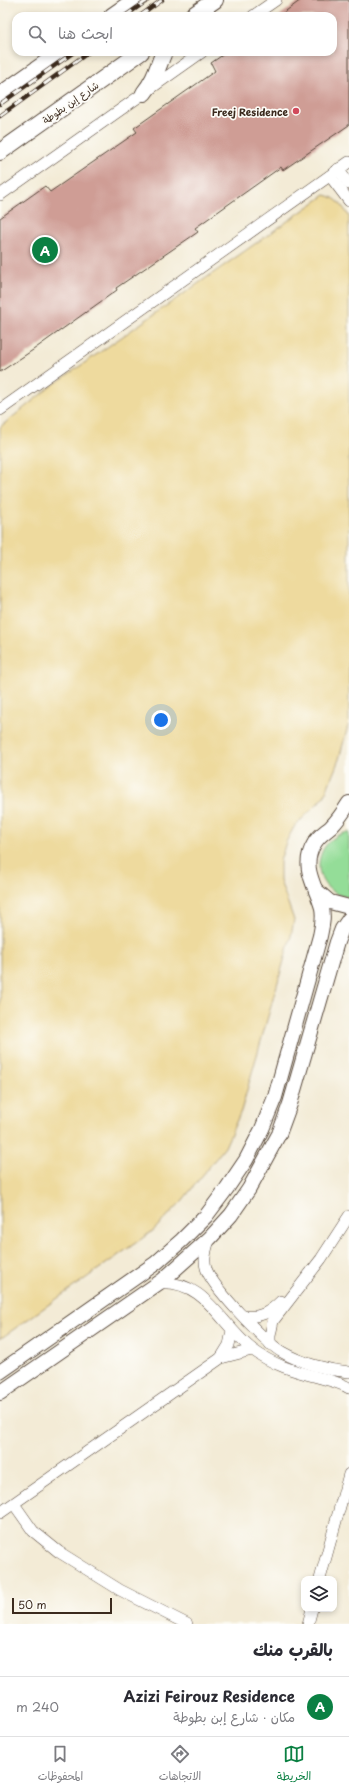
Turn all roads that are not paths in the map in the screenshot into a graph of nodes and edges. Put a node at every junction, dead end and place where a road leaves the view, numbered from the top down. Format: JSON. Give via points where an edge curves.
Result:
{"nodes":[{"id":1,"x":135,"y":0,"type":"edge"},
{"id":2,"x":216,"y":0,"type":"edge"},
{"id":3,"x":276,"y":0,"type":"edge"},
{"id":4,"x":118,"y":12,"type":"edge"},
{"id":5,"x":198,"y":12,"type":"edge"},
{"id":6,"x":259,"y":12,"type":"edge"},
{"id":7,"x":55,"y":56,"type":"edge"},
{"id":8,"x":135,"y":56,"type":"edge"},
{"id":9,"x":163,"y":56,"type":"edge"},
{"id":10,"x":196,"y":56,"type":"edge"},
{"id":11,"x":23,"y":79,"type":"junction"},
{"id":12,"x":0,"y":89,"type":"edge"},
{"id":13,"x":144,"y":93,"type":"junction"},
{"id":14,"x":0,"y":96,"type":"edge"},
{"id":15,"x":0,"y":152,"type":"edge"},
{"id":16,"x":349,"y":162,"type":"edge"},
{"id":17,"x":334,"y":172,"type":"junction"},
{"id":18,"x":349,"y":184,"type":"edge"},
{"id":19,"x":0,"y":195,"type":"edge"},
{"id":20,"x":349,"y":201,"type":"edge"},
{"id":21,"x":0,"y":410,"type":"edge"},
{"id":22,"x":349,"y":802,"type":"edge"},
{"id":23,"x":349,"y":822,"type":"edge"},
{"id":24,"x":330,"y":827,"type":"junction"},
{"id":25,"x":311,"y":881,"type":"junction"},
{"id":26,"x":349,"y":907,"type":"edge"},
{"id":27,"x":349,"y":919,"type":"edge"},
{"id":28,"x":349,"y":1216,"type":"edge"},
{"id":29,"x":210,"y":1238,"type":"junction"},
{"id":30,"x":158,"y":1283,"type":"junction"},
{"id":31,"x":298,"y":1287,"type":"junction"},
{"id":32,"x":234,"y":1306,"type":"junction"},
{"id":33,"x":243,"y":1316,"type":"junction"},
{"id":34,"x":222,"y":1319,"type":"junction"},
{"id":35,"x":232,"y":1331,"type":"junction"},
{"id":36,"x":270,"y":1344,"type":"junction"},
{"id":37,"x":252,"y":1350,"type":"junction"},
{"id":38,"x":222,"y":1358,"type":"junction"},
{"id":39,"x":0,"y":1372,"type":"edge"},
{"id":40,"x":349,"y":1372,"type":"edge"},
{"id":41,"x":349,"y":1388,"type":"edge"},
{"id":42,"x":0,"y":1393,"type":"edge"},
{"id":43,"x":349,"y":1474,"type":"edge"},
{"id":44,"x":14,"y":1504,"type":"junction"},
{"id":45,"x":0,"y":1513,"type":"edge"},
{"id":46,"x":321,"y":1576,"type":"edge"},
{"id":47,"x":311,"y":1612,"type":"edge"},
{"id":48,"x":187,"y":1624,"type":"edge"},
{"id":49,"x":308,"y":1624,"type":"edge"}],
"edges":[{"from":1,"to":4,"type":"main road"},
{"from":2,"to":5,"type":"main road"},
{"from":3,"to":6,"type":"street"},
{"from":7,"to":11,"type":"main road"},
{"from":8,"to":15,"type":"main road","name":"شارع إبن بطوطة"},
{"from":9,"to":13,"type":"main road","via":[[155,77]]},
{"from":10,"to":13,"type":"street"},
{"from":11,"to":12,"type":"main road"},
{"from":11,"to":14,"type":"main road"},
{"from":13,"to":19,"type":"street"},
{"from":16,"to":17,"type":"street"},
{"from":17,"to":18,"type":"street"},
{"from":17,"to":20,"type":"street"},
{"from":17,"to":21,"type":"street"},
{"from":22,"to":24,"type":"street"},
{"from":23,"to":24,"type":"street"},
{"from":24,"to":25,"type":"street","via":[[320,835],[309,856],[308,869]]},
{"from":25,"to":26,"type":"street","via":[[322,897],[339,906]]},
{"from":25,"to":39,"type":"street","via":[[322,909],[320,936],[275,1097],[246,1160],[206,1216],[156,1263]]},
{"from":27,"to":29,"type":"street","via":[[337,942],[279,1134],[249,1189]]},
{"from":28,"to":31,"type":"street","via":[[321,1259]]},
{"from":29,"to":30,"type":"street"},
{"from":29,"to":32,"type":"street","via":[[205,1254],[206,1269]]},
{"from":30,"to":34,"type":"street","via":[[175,1283],[191,1288]]},
{"from":30,"to":42,"type":"street"},
{"from":31,"to":33,"type":"street","via":[[265,1314]]},
{"from":31,"to":36,"type":"street","via":[[273,1321]]},
{"from":32,"to":33,"type":"street"},
{"from":32,"to":34,"type":"street"},
{"from":33,"to":36,"type":"street"},
{"from":34,"to":35,"type":"street"},
{"from":35,"to":37,"type":"street"},
{"from":35,"to":38,"type":"street","via":[[229,1345]]},
{"from":36,"to":40,"type":"street","via":[[296,1358]]},
{"from":37,"to":38,"type":"street"},
{"from":37,"to":41,"type":"street","via":[[277,1365],[337,1382]]},
{"from":38,"to":44,"type":"street"},
{"from":43,"to":46,"type":"street"},
{"from":44,"to":45,"type":"street"},
{"from":44,"to":48,"type":"street","via":[[33,1531],[59,1552],[120,1590]]},
{"from":47,"to":49,"type":"street"}]}
